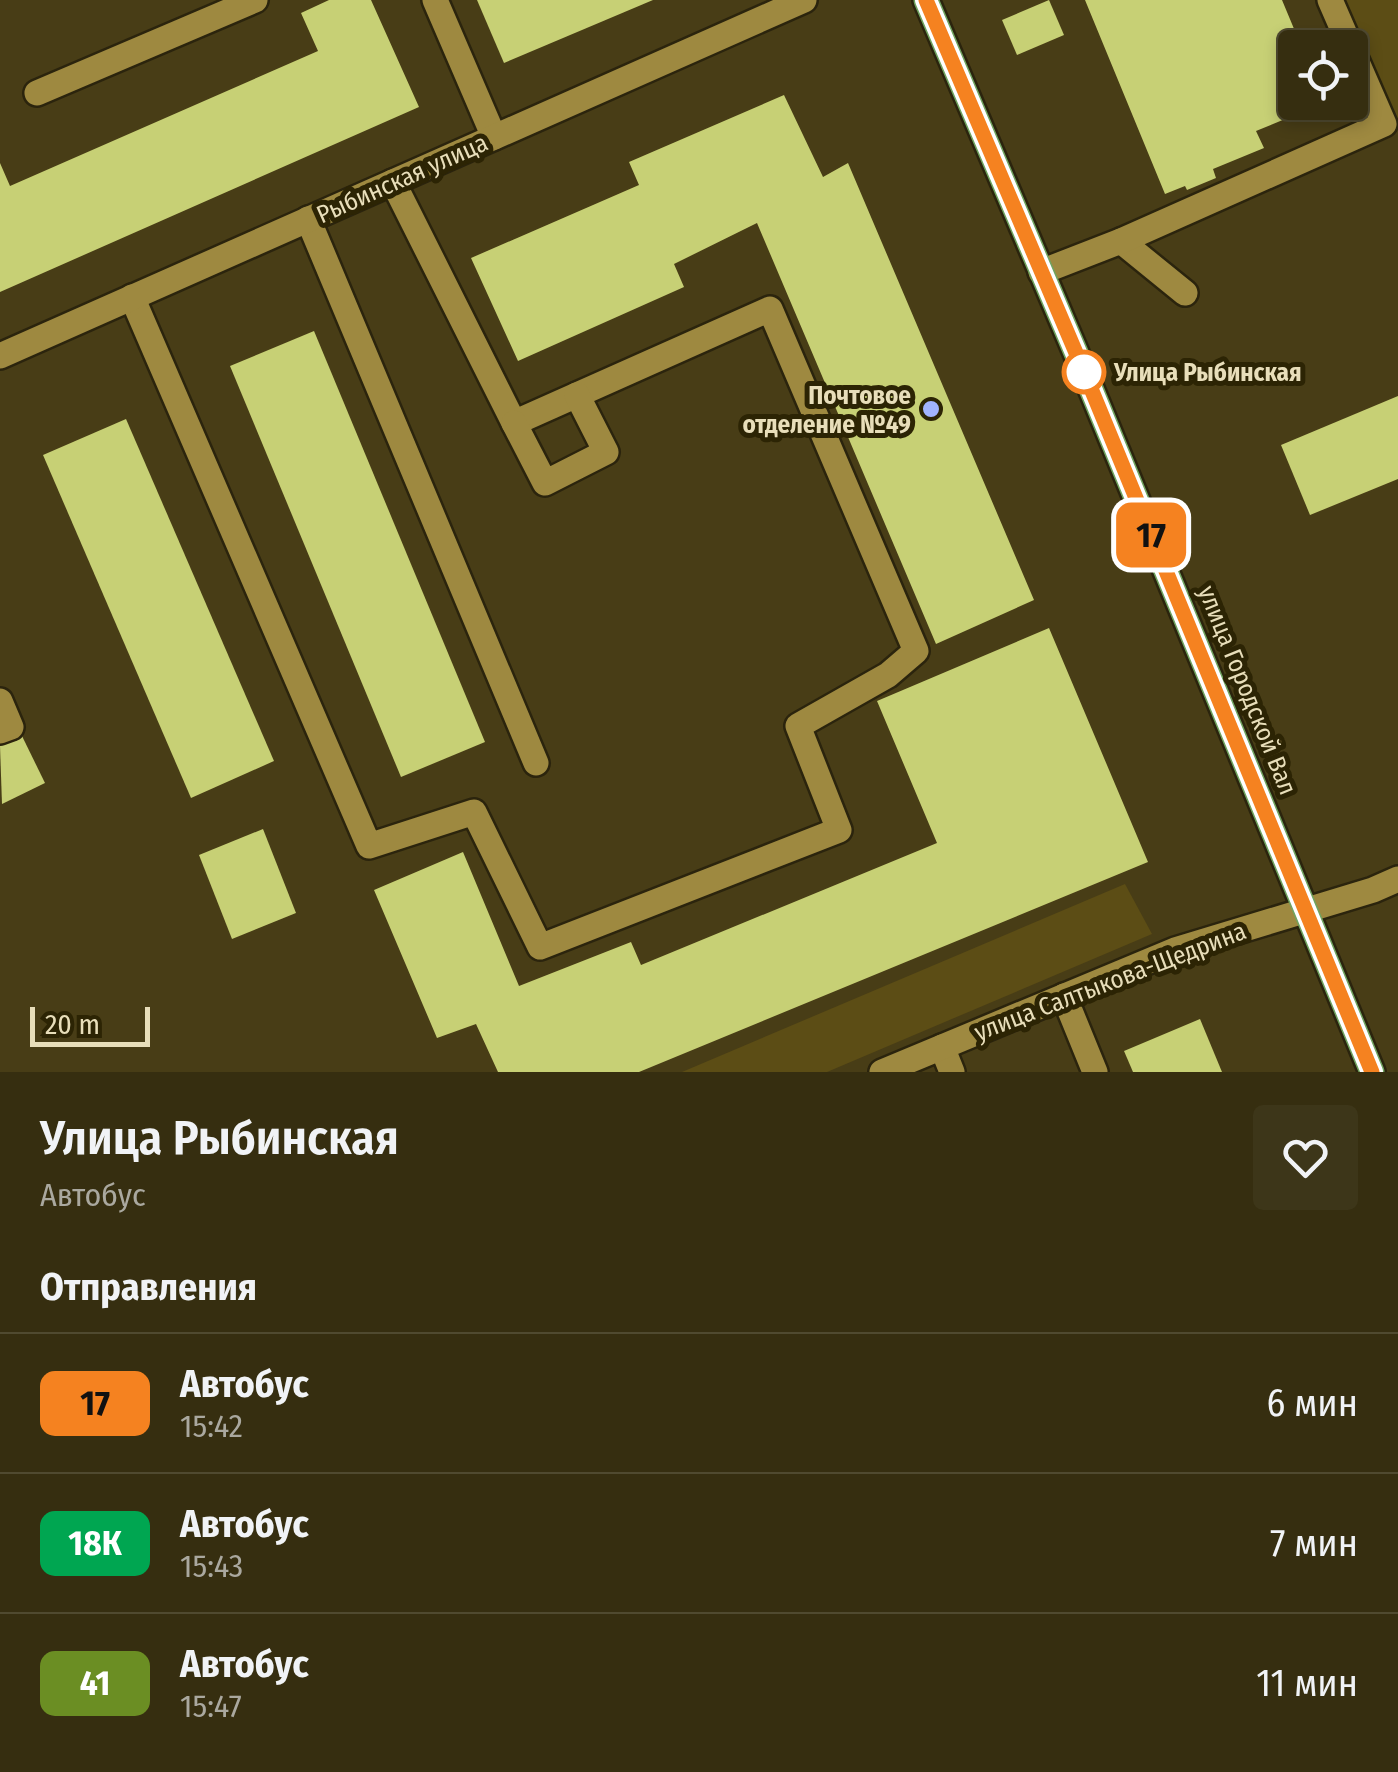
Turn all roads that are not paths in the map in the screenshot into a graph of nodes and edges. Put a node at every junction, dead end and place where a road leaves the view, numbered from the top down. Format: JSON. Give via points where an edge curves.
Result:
{"nodes":[{"id":1,"x":255,"y":0,"type":"edge"},
{"id":2,"x":435,"y":0,"type":"edge"},
{"id":3,"x":804,"y":0,"type":"edge"},
{"id":4,"x":926,"y":0,"type":"edge"},
{"id":5,"x":1330,"y":0,"type":"edge"},
{"id":6,"x":38,"y":93,"type":"dead end"},
{"id":7,"x":494,"y":137,"type":"junction"},
{"id":8,"x":394,"y":182,"type":"junction"},
{"id":9,"x":308,"y":219,"type":"junction"},
{"id":10,"x":1121,"y":241,"type":"junction"},
{"id":11,"x":1041,"y":272,"type":"junction"},
{"id":12,"x":1185,"y":293,"type":"dead end"},
{"id":13,"x":132,"y":297,"type":"junction"},
{"id":14,"x":0,"y":356,"type":"edge"},
{"id":15,"x":577,"y":395,"type":"junction"},
{"id":16,"x":514,"y":423,"type":"junction"},
{"id":17,"x":0,"y":701,"type":"edge"},
{"id":18,"x":0,"y":731,"type":"edge"},
{"id":19,"x":536,"y":763,"type":"dead end"},
{"id":20,"x":1398,"y":879,"type":"edge"},
{"id":21,"x":1304,"y":909,"type":"junction"},
{"id":22,"x":1064,"y":996,"type":"junction"},
{"id":23,"x":942,"y":1047,"type":"junction"},
{"id":24,"x":882,"y":1072,"type":"edge"},
{"id":25,"x":952,"y":1072,"type":"edge"},
{"id":26,"x":1095,"y":1072,"type":"edge"},
{"id":27,"x":1372,"y":1072,"type":"edge"}],
"edges":[{"from":1,"to":6,"type":"street"},
{"from":2,"to":7,"type":"street"},
{"from":3,"to":7,"type":"street","name":"Рыбинская улица"},
{"from":4,"to":11,"type":"main road","name":"улица Городской Вал"},
{"from":5,"to":10,"type":"street","via":[[1384,124]]},
{"from":7,"to":8,"type":"street","name":"Рыбинская улица"},
{"from":8,"to":9,"type":"street","name":"Рыбинская улица"},
{"from":8,"to":16,"type":"street"},
{"from":9,"to":13,"type":"street","name":"Рыбинская улица"},
{"from":9,"to":19,"type":"street"},
{"from":10,"to":11,"type":"street"},
{"from":10,"to":12,"type":"street"},
{"from":11,"to":21,"type":"main road","name":"улица Городской Вал"},
{"from":13,"to":14,"type":"street","name":"Рыбинская улица"},
{"from":13,"to":15,"type":"street","via":[[369,846],[474,812],[540,948],[840,830],[798,726],[888,675],[916,651],[770,309]]},
{"from":15,"to":16,"type":"street"},
{"from":15,"to":16,"type":"street","via":[[606,452],[544,483]]},
{"from":17,"to":18,"type":"street","via":[[11,726]]},
{"from":20,"to":21,"type":"street","name":"улица Салтыкова-Щедрина"},
{"from":21,"to":22,"type":"street","name":"улица Салтыкова-Щедрина","via":[[1194,943]]},
{"from":21,"to":27,"type":"main road","name":"улица Городской Вал"},
{"from":22,"to":23,"type":"street","name":"улица Салтыкова-Щедрина"},
{"from":22,"to":26,"type":"street"},
{"from":23,"to":24,"type":"street","name":"улица Салтыкова-Щедрина"},
{"from":23,"to":25,"type":"street"}]}
